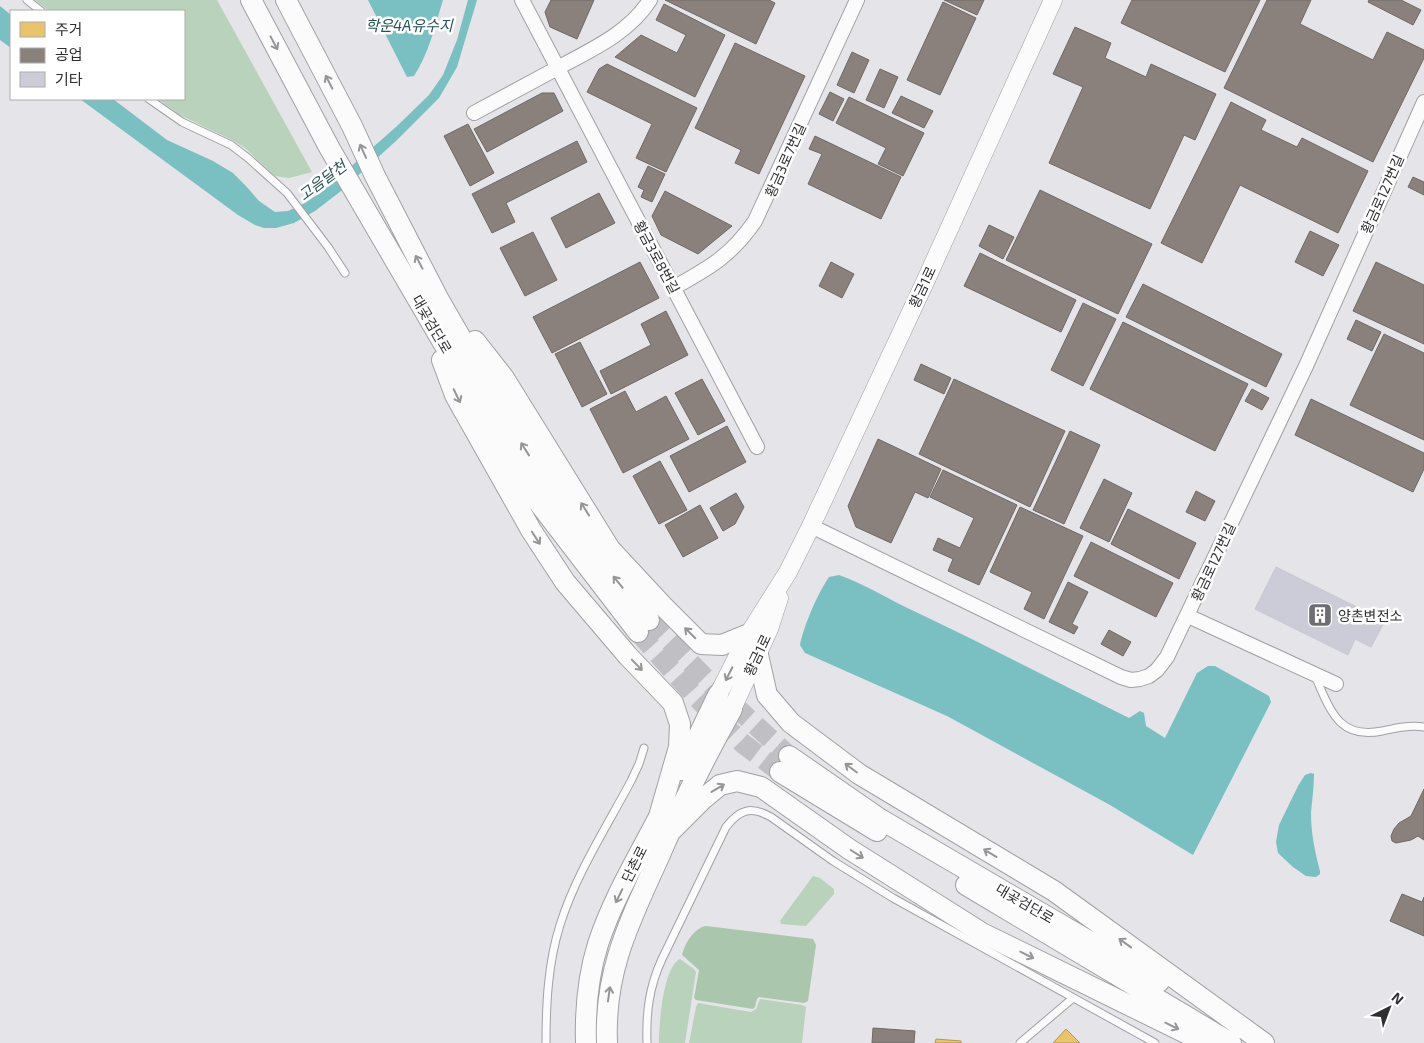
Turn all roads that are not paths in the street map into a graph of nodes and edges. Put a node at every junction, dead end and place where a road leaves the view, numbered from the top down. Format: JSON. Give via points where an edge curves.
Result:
{"nodes":[{"id":1,"x":27,"y":0,"type":"edge"},
{"id":2,"x":250,"y":0,"type":"edge"},
{"id":3,"x":286,"y":0,"type":"edge"},
{"id":4,"x":522,"y":0,"type":"edge"},
{"id":5,"x":650,"y":0,"type":"edge"},
{"id":6,"x":857,"y":0,"type":"edge"},
{"id":7,"x":1053,"y":0,"type":"edge"},
{"id":8,"x":40,"y":10,"type":"edge"},
{"id":9,"x":558,"y":68,"type":"junction"},
{"id":10,"x":150,"y":100,"type":"edge"},
{"id":11,"x":1424,"y":102,"type":"edge"},
{"id":12,"x":474,"y":113,"type":"dead end"},
{"id":13,"x":345,"y":273,"type":"dead end"},
{"id":14,"x":431,"y":284,"type":"junction"},
{"id":15,"x":673,"y":288,"type":"junction"},
{"id":16,"x":420,"y":302,"type":"junction"},
{"id":17,"x":757,"y":447,"type":"dead end"},
{"id":18,"x":811,"y":526,"type":"junction"},
{"id":19,"x":788,"y":572,"type":"junction"},
{"id":20,"x":1188,"y":616,"type":"junction"},
{"id":21,"x":749,"y":634,"type":"junction"},
{"id":22,"x":758,"y":655,"type":"junction"},
{"id":23,"x":1314,"y":674,"type":"junction"},
{"id":24,"x":1336,"y":684,"type":"dead end"},
{"id":25,"x":725,"y":702,"type":"junction"},
{"id":26,"x":1424,"y":727,"type":"edge"},
{"id":27,"x":644,"y":748,"type":"dead end"},
{"id":28,"x":660,"y":813,"type":"junction"},
{"id":29,"x":669,"y":833,"type":"junction"},
{"id":30,"x":992,"y":944,"type":"junction"},
{"id":31,"x":1073,"y":998,"type":"junction"},
{"id":32,"x":546,"y":1043,"type":"edge"},
{"id":33,"x":586,"y":1043,"type":"edge"},
{"id":34,"x":607,"y":1043,"type":"edge"},
{"id":35,"x":647,"y":1043,"type":"edge"},
{"id":36,"x":1020,"y":1043,"type":"edge"},
{"id":37,"x":1155,"y":1043,"type":"edge"},
{"id":38,"x":1206,"y":1043,"type":"edge"},
{"id":39,"x":1231,"y":1043,"type":"edge"},
{"id":40,"x":1265,"y":1043,"type":"edge"}],
"edges":[{"from":1,"to":8,"type":"lane"},
{"from":2,"to":16,"type":"main road","name":"대곶검단로","one_way":true,"via":[[330,149]]},
{"from":14,"to":3,"type":"main road","name":"대곶검단로","one_way":true},
{"from":4,"to":9,"type":"street","name":"황금3로8번길"},
{"from":5,"to":9,"type":"street","via":[[618,33]]},
{"from":6,"to":15,"type":"street","name":"황금3로7번길","via":[[756,221],[719,261]]},
{"from":7,"to":18,"type":"street","name":"황금1로"},
{"from":9,"to":12,"type":"street"},
{"from":9,"to":15,"type":"street","name":"황금3로8번길"},
{"from":10,"to":13,"type":"lane","via":[[182,122],[241,152],[287,193]]},
{"from":11,"to":20,"type":"street","name":"황금로127번길","via":[[1306,366]]},
{"from":16,"to":14,"type":"main road","name":"대곶검단로","one_way":true,"via":[[529,490],[643,626],[614,577],[525,449]]},
{"from":21,"to":14,"type":"main road","one_way":true,"via":[[722,645],[701,644],[610,549],[504,378]]},
{"from":15,"to":17,"type":"street","name":"황금3로8번길"},
{"from":16,"to":28,"type":"main road","one_way":true,"via":[[455,395],[531,530],[564,582],[673,703],[680,724],[679,747]]},
{"from":18,"to":19,"type":"street","name":"황금1로"},
{"from":18,"to":20,"type":"street","name":"황금로127번길","via":[[1131,680],[1150,676],[1158,670]]},
{"from":19,"to":21,"type":"street","name":"황금1로"},
{"from":19,"to":22,"type":"street","name":"황금1로"},
{"from":20,"to":23,"type":"street"},
{"from":21,"to":25,"type":"street","name":"황금1로","one_way":true},
{"from":22,"to":25,"type":"street","name":"황금1로"},
{"from":40,"to":22,"type":"main road","one_way":true,"via":[[1054,892],[859,774],[791,723],[767,695]]},
{"from":23,"to":24,"type":"street"},
{"from":23,"to":26,"type":"lane","via":[[1331,711],[1352,731],[1369,734],[1402,726]]},
{"from":25,"to":28,"type":"main road","name":"단촌로"},
{"from":25,"to":29,"type":"main road","name":"단촌로"},
{"from":27,"to":32,"type":"lane","via":[[631,782],[576,885],[559,927],[549,978]]},
{"from":28,"to":33,"type":"main road","name":"단촌로","one_way":true,"via":[[597,946],[588,994]]},
{"from":29,"to":30,"type":"main road","one_way":true,"via":[[720,785],[737,781],[762,787],[849,849],[982,933]]},
{"from":34,"to":29,"type":"main road","name":"단촌로","one_way":true,"via":[[607,1004],[617,956]]},
{"from":30,"to":31,"type":"lane"},
{"from":30,"to":35,"type":"lane","via":[[870,884],[762,812],[746,811],[726,827],[654,976],[648,1007]]},
{"from":30,"to":38,"type":"main road","one_way":true},
{"from":31,"to":36,"type":"lane"},
{"from":31,"to":37,"type":"lane"},
{"from":39,"to":40,"type":"main road","name":"대곶검단로","via":[[872,829],[785,764]]}]}
